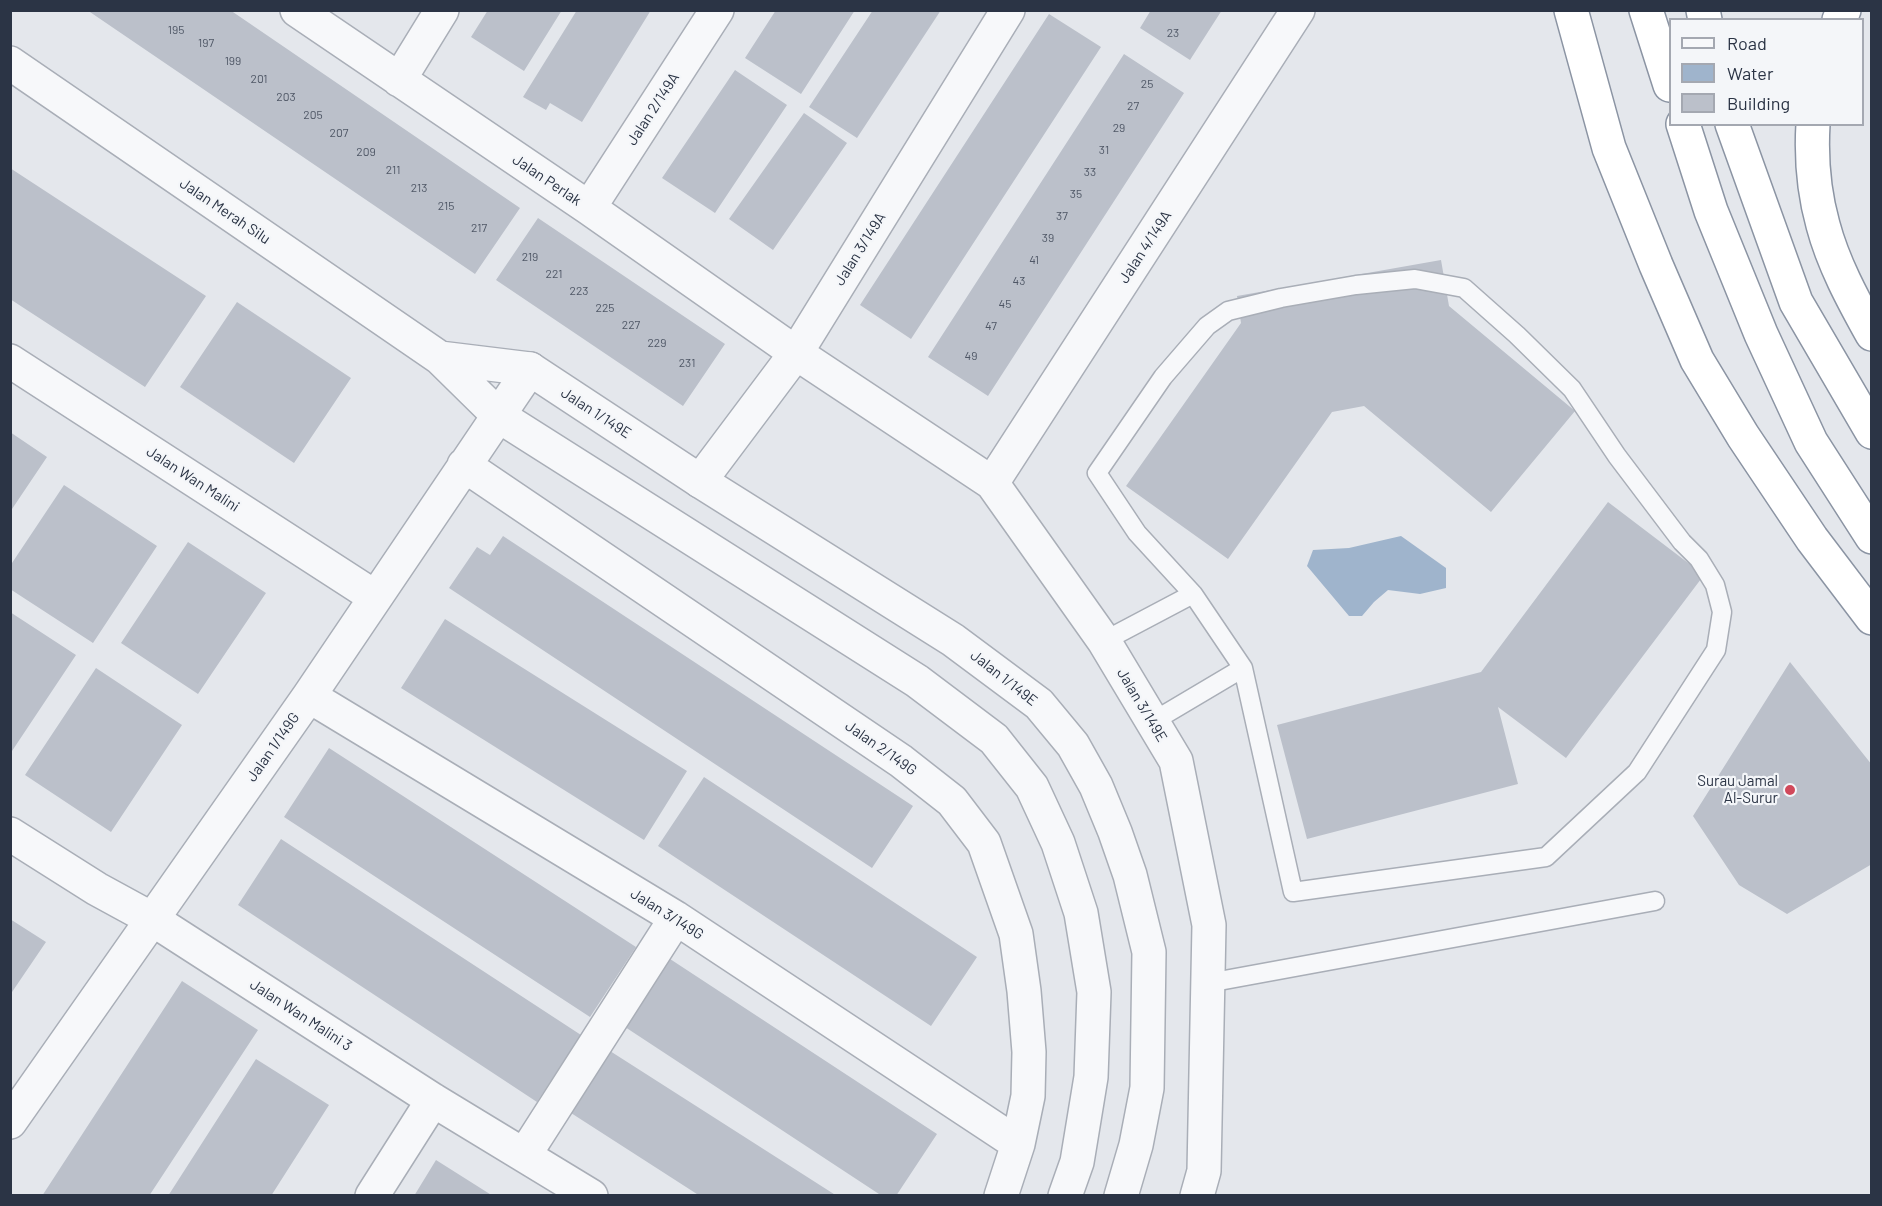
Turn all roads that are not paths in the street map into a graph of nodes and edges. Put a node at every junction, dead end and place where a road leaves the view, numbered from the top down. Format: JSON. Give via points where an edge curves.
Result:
{"nodes":[{"id":1,"x":297,"y":10,"type":"edge"},
{"id":2,"x":442,"y":10,"type":"edge"},
{"id":3,"x":717,"y":10,"type":"edge"},
{"id":4,"x":1008,"y":10,"type":"edge"},
{"id":5,"x":1298,"y":10,"type":"edge"},
{"id":6,"x":1571,"y":10,"type":"edge"},
{"id":7,"x":1646,"y":10,"type":"edge"},
{"id":8,"x":10,"y":63,"type":"edge"},
{"id":9,"x":1669,"y":79,"type":"edge"},
{"id":10,"x":399,"y":80,"type":"junction"},
{"id":11,"x":1684,"y":126,"type":"edge"},
{"id":12,"x":1733,"y":126,"type":"edge"},
{"id":13,"x":1813,"y":126,"type":"edge"},
{"id":14,"x":589,"y":208,"type":"junction"},
{"id":15,"x":1872,"y":334,"type":"edge"},
{"id":16,"x":795,"y":353,"type":"junction"},
{"id":17,"x":440,"y":358,"type":"junction"},
{"id":18,"x":10,"y":361,"type":"edge"},
{"id":19,"x":530,"y":369,"type":"junction"},
{"id":20,"x":499,"y":416,"type":"junction"},
{"id":21,"x":1872,"y":432,"type":"edge"},
{"id":22,"x":464,"y":465,"type":"junction"},
{"id":23,"x":700,"y":481,"type":"junction"},
{"id":24,"x":992,"y":483,"type":"junction"},
{"id":25,"x":1872,"y":537,"type":"edge"},
{"id":26,"x":1193,"y":594,"type":"junction"},
{"id":27,"x":375,"y":597,"type":"junction"},
{"id":28,"x":1872,"y":618,"type":"edge"},
{"id":29,"x":1104,"y":641,"type":"junction"},
{"id":30,"x":1243,"y":668,"type":"junction"},
{"id":31,"x":309,"y":696,"type":"junction"},
{"id":32,"x":1152,"y":722,"type":"junction"},
{"id":33,"x":10,"y":834,"type":"edge"},
{"id":34,"x":1655,"y":902,"type":"dead end"},
{"id":35,"x":676,"y":918,"type":"junction"},
{"id":36,"x":152,"y":920,"type":"junction"},
{"id":37,"x":1208,"y":983,"type":"junction"},
{"id":38,"x":433,"y":1100,"type":"junction"},
{"id":39,"x":10,"y":1122,"type":"edge"},
{"id":40,"x":1018,"y":1144,"type":"junction"},
{"id":41,"x":525,"y":1154,"type":"junction"},
{"id":42,"x":372,"y":1196,"type":"edge"},
{"id":43,"x":591,"y":1196,"type":"edge"},
{"id":44,"x":1001,"y":1196,"type":"edge"},
{"id":45,"x":1065,"y":1196,"type":"edge"},
{"id":46,"x":1120,"y":1196,"type":"edge"},
{"id":47,"x":1197,"y":1196,"type":"edge"}],
"edges":[{"from":1,"to":10,"type":"street","name":"Jalan Perlak"},
{"from":2,"to":10,"type":"street"},
{"from":3,"to":14,"type":"street","name":"Jalan 2/149A"},
{"from":4,"to":16,"type":"street","name":"Jalan 3/149A"},
{"from":5,"to":24,"type":"street","name":"Jalan 4/149A"},
{"from":6,"to":28,"type":"highway","via":[[1609,148],[1697,360],[1812,539]]},
{"from":7,"to":9,"type":"highway"},
{"from":8,"to":17,"type":"street","name":"Jalan Merah Silu"},
{"from":10,"to":14,"type":"street","name":"Jalan Perlak"},
{"from":11,"to":25,"type":"highway","via":[[1711,211],[1761,334],[1806,431]]},
{"from":12,"to":21,"type":"highway","via":[[1796,302]]},
{"from":13,"to":15,"type":"highway","via":[[1815,182],[1823,225],[1838,266]]},
{"from":14,"to":16,"type":"street","name":"Jalan Perlak"},
{"from":16,"to":23,"type":"street","name":"Jalan 3/149A"},
{"from":16,"to":24,"type":"street","name":"Jalan 3/149E"},
{"from":17,"to":19,"type":"street","name":"Jalan Merah Silu"},
{"from":17,"to":20,"type":"street","name":"Jalan Merah Silu"},
{"from":18,"to":27,"type":"street","name":"Jalan Wan Malini"},
{"from":19,"to":20,"type":"street","name":"Jalan 1/149G"},
{"from":19,"to":23,"type":"street","name":"Jalan 1/149E"},
{"from":20,"to":22,"type":"street","name":"Jalan 1/149G"},
{"from":20,"to":45,"type":"street","via":[[916,681],[994,739],[1032,787],[1058,843],[1081,913],[1094,992],[1091,1077],[1077,1162]]},
{"from":22,"to":27,"type":"street","name":"Jalan 1/149G"},
{"from":22,"to":40,"type":"street","name":"Jalan 2/149G","via":[[901,761],[952,801],[984,843],[1016,934],[1029,1052],[1028,1096]]},
{"from":23,"to":46,"type":"street","name":"Jalan 1/149E","via":[[953,640],[1039,704],[1073,745],[1115,832],[1149,952],[1147,1088],[1136,1146]]},
{"from":24,"to":29,"type":"street","name":"Jalan 3/149E"},
{"from":26,"to":29,"type":"lane"},
{"from":26,"to":30,"type":"lane"},
{"from":26,"to":30,"type":"lane","via":[[1137,533],[1097,473],[1163,377],[1207,326],[1228,311],[1324,290],[1415,279],[1464,288],[1572,388],[1617,456],[1699,559],[1715,585],[1722,612],[1716,650],[1637,772],[1546,857],[1293,892]]},
{"from":27,"to":31,"type":"street","name":"Jalan 1/149G"},
{"from":29,"to":32,"type":"street","name":"Jalan 3/149E"},
{"from":30,"to":32,"type":"lane"},
{"from":31,"to":35,"type":"street","name":"Jalan 3/149G"},
{"from":31,"to":36,"type":"street","name":"Jalan 1/149G"},
{"from":32,"to":37,"type":"street","name":"Jalan 3/149E","via":[[1176,760],[1209,925]]},
{"from":33,"to":36,"type":"street","name":"Jalan Wan Malini 3"},
{"from":34,"to":37,"type":"lane"},
{"from":35,"to":40,"type":"street","name":"Jalan 3/149G"},
{"from":35,"to":41,"type":"street"},
{"from":36,"to":38,"type":"street","name":"Jalan Wan Malini 3"},
{"from":36,"to":39,"type":"street","name":"Jalan 1/149G"},
{"from":37,"to":47,"type":"street","name":"Jalan 3/149E","via":[[1204,1171]]},
{"from":38,"to":41,"type":"street","name":"Jalan Wan Malini 3"},
{"from":38,"to":42,"type":"street"},
{"from":40,"to":44,"type":"street","name":"Jalan 2/149G"},
{"from":41,"to":43,"type":"street","name":"Jalan Wan Malini 3"}]}
